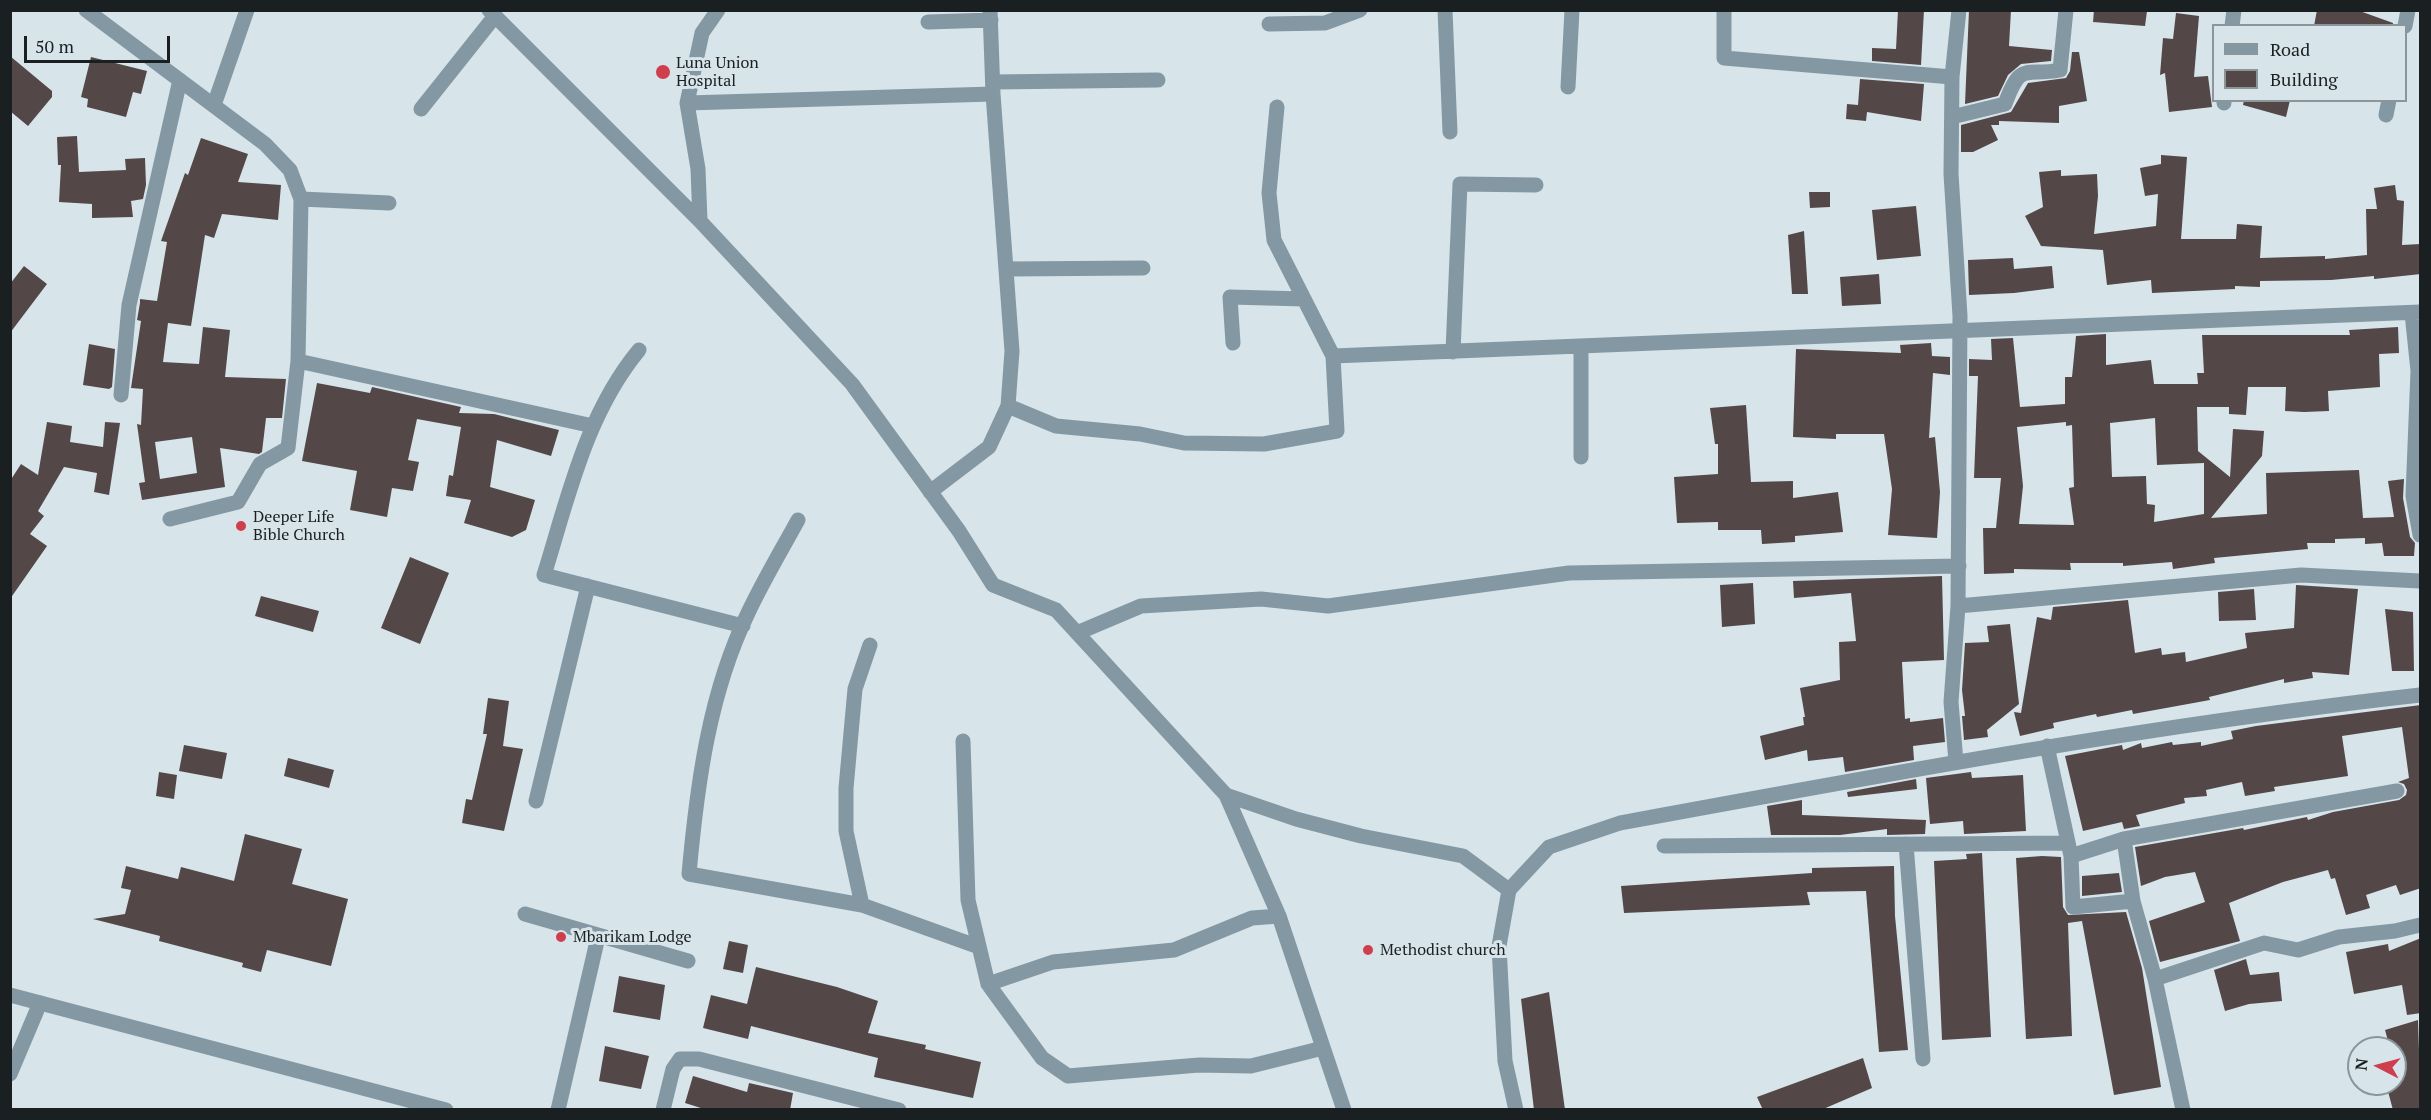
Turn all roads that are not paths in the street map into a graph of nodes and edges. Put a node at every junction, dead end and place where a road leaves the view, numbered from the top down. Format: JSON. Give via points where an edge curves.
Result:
{"nodes":[{"id":1,"x":86,"y":10,"type":"edge"},
{"id":2,"x":247,"y":10,"type":"edge"},
{"id":3,"x":718,"y":10,"type":"edge"},
{"id":4,"x":1360,"y":10,"type":"edge"},
{"id":5,"x":1445,"y":10,"type":"edge"},
{"id":6,"x":1572,"y":10,"type":"edge"},
{"id":7,"x":1724,"y":10,"type":"edge"},
{"id":8,"x":1959,"y":10,"type":"edge"},
{"id":9,"x":2066,"y":10,"type":"edge"},
{"id":10,"x":492,"y":13,"type":"edge"},
{"id":11,"x":991,"y":15,"type":"edge"},
{"id":12,"x":928,"y":22,"type":"dead end"},
{"id":13,"x":1269,"y":24,"type":"dead end"},
{"id":14,"x":1952,"y":77,"type":"junction"},
{"id":15,"x":180,"y":80,"type":"junction"},
{"id":16,"x":1158,"y":80,"type":"dead end"},
{"id":17,"x":1568,"y":87,"type":"dead end"},
{"id":18,"x":993,"y":88,"type":"junction"},
{"id":19,"x":687,"y":103,"type":"junction"},
{"id":20,"x":213,"y":105,"type":"junction"},
{"id":21,"x":1277,"y":107,"type":"dead end"},
{"id":22,"x":421,"y":109,"type":"dead end"},
{"id":23,"x":1952,"y":117,"type":"junction"},
{"id":24,"x":1450,"y":132,"type":"dead end"},
{"id":25,"x":1536,"y":185,"type":"dead end"},
{"id":26,"x":301,"y":199,"type":"junction"},
{"id":27,"x":389,"y":203,"type":"dead end"},
{"id":28,"x":700,"y":221,"type":"junction"},
{"id":29,"x":1143,"y":268,"type":"dead end"},
{"id":30,"x":1006,"y":269,"type":"junction"},
{"id":31,"x":1304,"y":299,"type":"junction"},
{"id":32,"x":2416,"y":313,"type":"edge"},
{"id":33,"x":1960,"y":331,"type":"junction"},
{"id":34,"x":1233,"y":343,"type":"dead end"},
{"id":35,"x":1581,"y":346,"type":"junction"},
{"id":36,"x":639,"y":350,"type":"dead end"},
{"id":37,"x":1453,"y":352,"type":"junction"},
{"id":38,"x":1333,"y":356,"type":"junction"},
{"id":39,"x":298,"y":361,"type":"junction"},
{"id":40,"x":121,"y":395,"type":"dead end"},
{"id":41,"x":1008,"y":406,"type":"junction"},
{"id":42,"x":593,"y":426,"type":"junction"},
{"id":43,"x":1581,"y":457,"type":"dead end"},
{"id":44,"x":930,"y":492,"type":"junction"},
{"id":45,"x":170,"y":519,"type":"dead end"},
{"id":46,"x":798,"y":520,"type":"dead end"},
{"id":47,"x":2421,"y":535,"type":"edge"},
{"id":48,"x":1959,"y":566,"type":"junction"},
{"id":49,"x":2421,"y":581,"type":"edge"},
{"id":50,"x":588,"y":586,"type":"junction"},
{"id":51,"x":1958,"y":606,"type":"junction"},
{"id":52,"x":743,"y":626,"type":"junction"},
{"id":53,"x":1077,"y":633,"type":"junction"},
{"id":54,"x":870,"y":645,"type":"dead end"},
{"id":55,"x":2421,"y":695,"type":"edge"},
{"id":56,"x":963,"y":741,"type":"dead end"},
{"id":57,"x":2047,"y":746,"type":"junction"},
{"id":58,"x":1956,"y":762,"type":"junction"},
{"id":59,"x":2397,"y":791,"type":"dead end"},
{"id":60,"x":1226,"y":795,"type":"junction"},
{"id":61,"x":536,"y":801,"type":"dead end"},
{"id":62,"x":2124,"y":839,"type":"junction"},
{"id":63,"x":1906,"y":844,"type":"junction"},
{"id":64,"x":1664,"y":846,"type":"dead end"},
{"id":65,"x":2070,"y":849,"type":"junction"},
{"id":66,"x":1509,"y":890,"type":"junction"},
{"id":67,"x":2133,"y":901,"type":"junction"},
{"id":68,"x":862,"y":905,"type":"junction"},
{"id":69,"x":525,"y":914,"type":"dead end"},
{"id":70,"x":1279,"y":916,"type":"junction"},
{"id":71,"x":2421,"y":925,"type":"edge"},
{"id":72,"x":598,"y":938,"type":"junction"},
{"id":73,"x":979,"y":947,"type":"junction"},
{"id":74,"x":688,"y":961,"type":"dead end"},
{"id":75,"x":2155,"y":979,"type":"junction"},
{"id":76,"x":988,"y":984,"type":"junction"},
{"id":77,"x":10,"y":995,"type":"edge"},
{"id":78,"x":40,"y":1003,"type":"junction"},
{"id":79,"x":1323,"y":1048,"type":"junction"},
{"id":80,"x":1923,"y":1059,"type":"dead end"},
{"id":81,"x":10,"y":1074,"type":"edge"},
{"id":82,"x":446,"y":1110,"type":"edge"},
{"id":83,"x":558,"y":1110,"type":"edge"},
{"id":84,"x":663,"y":1110,"type":"edge"},
{"id":85,"x":899,"y":1110,"type":"edge"},
{"id":86,"x":1344,"y":1110,"type":"edge"},
{"id":87,"x":1515,"y":1110,"type":"edge"},
{"id":88,"x":2183,"y":1110,"type":"edge"}],
"edges":[{"from":1,"to":15,"type":"street"},
{"from":2,"to":20,"type":"street"},
{"from":3,"to":19,"type":"street","via":[[702,33]]},
{"from":4,"to":13,"type":"street","via":[[1325,23]]},
{"from":5,"to":24,"type":"street"},
{"from":6,"to":17,"type":"street"},
{"from":7,"to":14,"type":"street","via":[[1724,58]]},
{"from":8,"to":14,"type":"street"},
{"from":9,"to":23,"type":"street","via":[[2060,70],[2033,70],[2012,86],[2005,104]]},
{"from":10,"to":22,"type":"street"},
{"from":10,"to":28,"type":"street"},
{"from":11,"to":12,"type":"street"},
{"from":11,"to":18,"type":"street"},
{"from":14,"to":23,"type":"street"},
{"from":15,"to":20,"type":"street"},
{"from":15,"to":40,"type":"street","via":[[129,305]]},
{"from":16,"to":18,"type":"street"},
{"from":18,"to":19,"type":"street"},
{"from":18,"to":30,"type":"street"},
{"from":19,"to":28,"type":"street","via":[[698,169]]},
{"from":20,"to":26,"type":"street","via":[[265,144],[290,170]]},
{"from":21,"to":31,"type":"street","via":[[1269,193],[1274,240]]},
{"from":23,"to":33,"type":"street","via":[[1951,174]]},
{"from":25,"to":37,"type":"street","via":[[1460,184]]},
{"from":26,"to":27,"type":"street"},
{"from":26,"to":39,"type":"street"},
{"from":28,"to":44,"type":"street","via":[[852,384]]},
{"from":29,"to":30,"type":"street"},
{"from":30,"to":41,"type":"street","via":[[1012,351]]},
{"from":31,"to":34,"type":"street","via":[[1230,297]]},
{"from":31,"to":38,"type":"street"},
{"from":32,"to":33,"type":"street"},
{"from":32,"to":47,"type":"street","via":[[2413,496]]},
{"from":33,"to":35,"type":"street"},
{"from":33,"to":48,"type":"street"},
{"from":35,"to":37,"type":"street"},
{"from":35,"to":43,"type":"street"},
{"from":36,"to":42,"type":"street","via":[[623,369]]},
{"from":37,"to":38,"type":"street"},
{"from":38,"to":41,"type":"street","via":[[1337,431],[1264,444],[1184,443],[1140,434],[1056,426]]},
{"from":39,"to":42,"type":"street"},
{"from":39,"to":45,"type":"street","via":[[288,448],[260,464],[238,502]]},
{"from":41,"to":44,"type":"street","via":[[989,447]]},
{"from":42,"to":50,"type":"street","via":[[544,575]]},
{"from":44,"to":53,"type":"street","via":[[993,585],[1056,610]]},
{"from":46,"to":52,"type":"street"},
{"from":48,"to":51,"type":"street"},
{"from":48,"to":53,"type":"street","via":[[1569,573],[1328,606],[1261,599],[1142,606]]},
{"from":49,"to":51,"type":"street","via":[[2301,575]]},
{"from":50,"to":52,"type":"street"},
{"from":50,"to":61,"type":"street"},
{"from":51,"to":58,"type":"street","via":[[1951,702]]},
{"from":52,"to":68,"type":"street","via":[[719,691],[697,783],[689,874]]},
{"from":53,"to":60,"type":"street"},
{"from":54,"to":68,"type":"street","via":[[855,689],[846,788],[846,831]]},
{"from":55,"to":57,"type":"street"},
{"from":56,"to":73,"type":"street","via":[[968,900]]},
{"from":57,"to":58,"type":"street"},
{"from":57,"to":65,"type":"street"},
{"from":58,"to":66,"type":"street","via":[[1620,823],[1549,847]]},
{"from":59,"to":62,"type":"street"},
{"from":60,"to":66,"type":"street","via":[[1361,836],[1463,856]]},
{"from":60,"to":70,"type":"street"},
{"from":62,"to":65,"type":"street"},
{"from":62,"to":67,"type":"street"},
{"from":63,"to":64,"type":"street"},
{"from":63,"to":65,"type":"street"},
{"from":63,"to":80,"type":"street"},
{"from":65,"to":67,"type":"street","via":[[2073,908]]},
{"from":66,"to":87,"type":"street","via":[[1499,946],[1505,1061]]},
{"from":67,"to":75,"type":"street"},
{"from":68,"to":73,"type":"street"},
{"from":69,"to":72,"type":"street"},
{"from":70,"to":76,"type":"street","via":[[1252,918],[1174,950],[1053,962]]},
{"from":70,"to":79,"type":"street"},
{"from":71,"to":75,"type":"street","via":[[2339,937],[2298,950],[2264,943]]},
{"from":72,"to":74,"type":"street"},
{"from":72,"to":83,"type":"street"},
{"from":73,"to":76,"type":"street"},
{"from":75,"to":88,"type":"street"},
{"from":76,"to":79,"type":"street","via":[[1042,1058],[1068,1076],[1199,1065],[1251,1066]]},
{"from":77,"to":78,"type":"street"},
{"from":78,"to":81,"type":"street"},
{"from":78,"to":82,"type":"street"},
{"from":79,"to":86,"type":"street"},
{"from":84,"to":85,"type":"street","via":[[673,1069],[680,1059],[699,1059]]}]}
